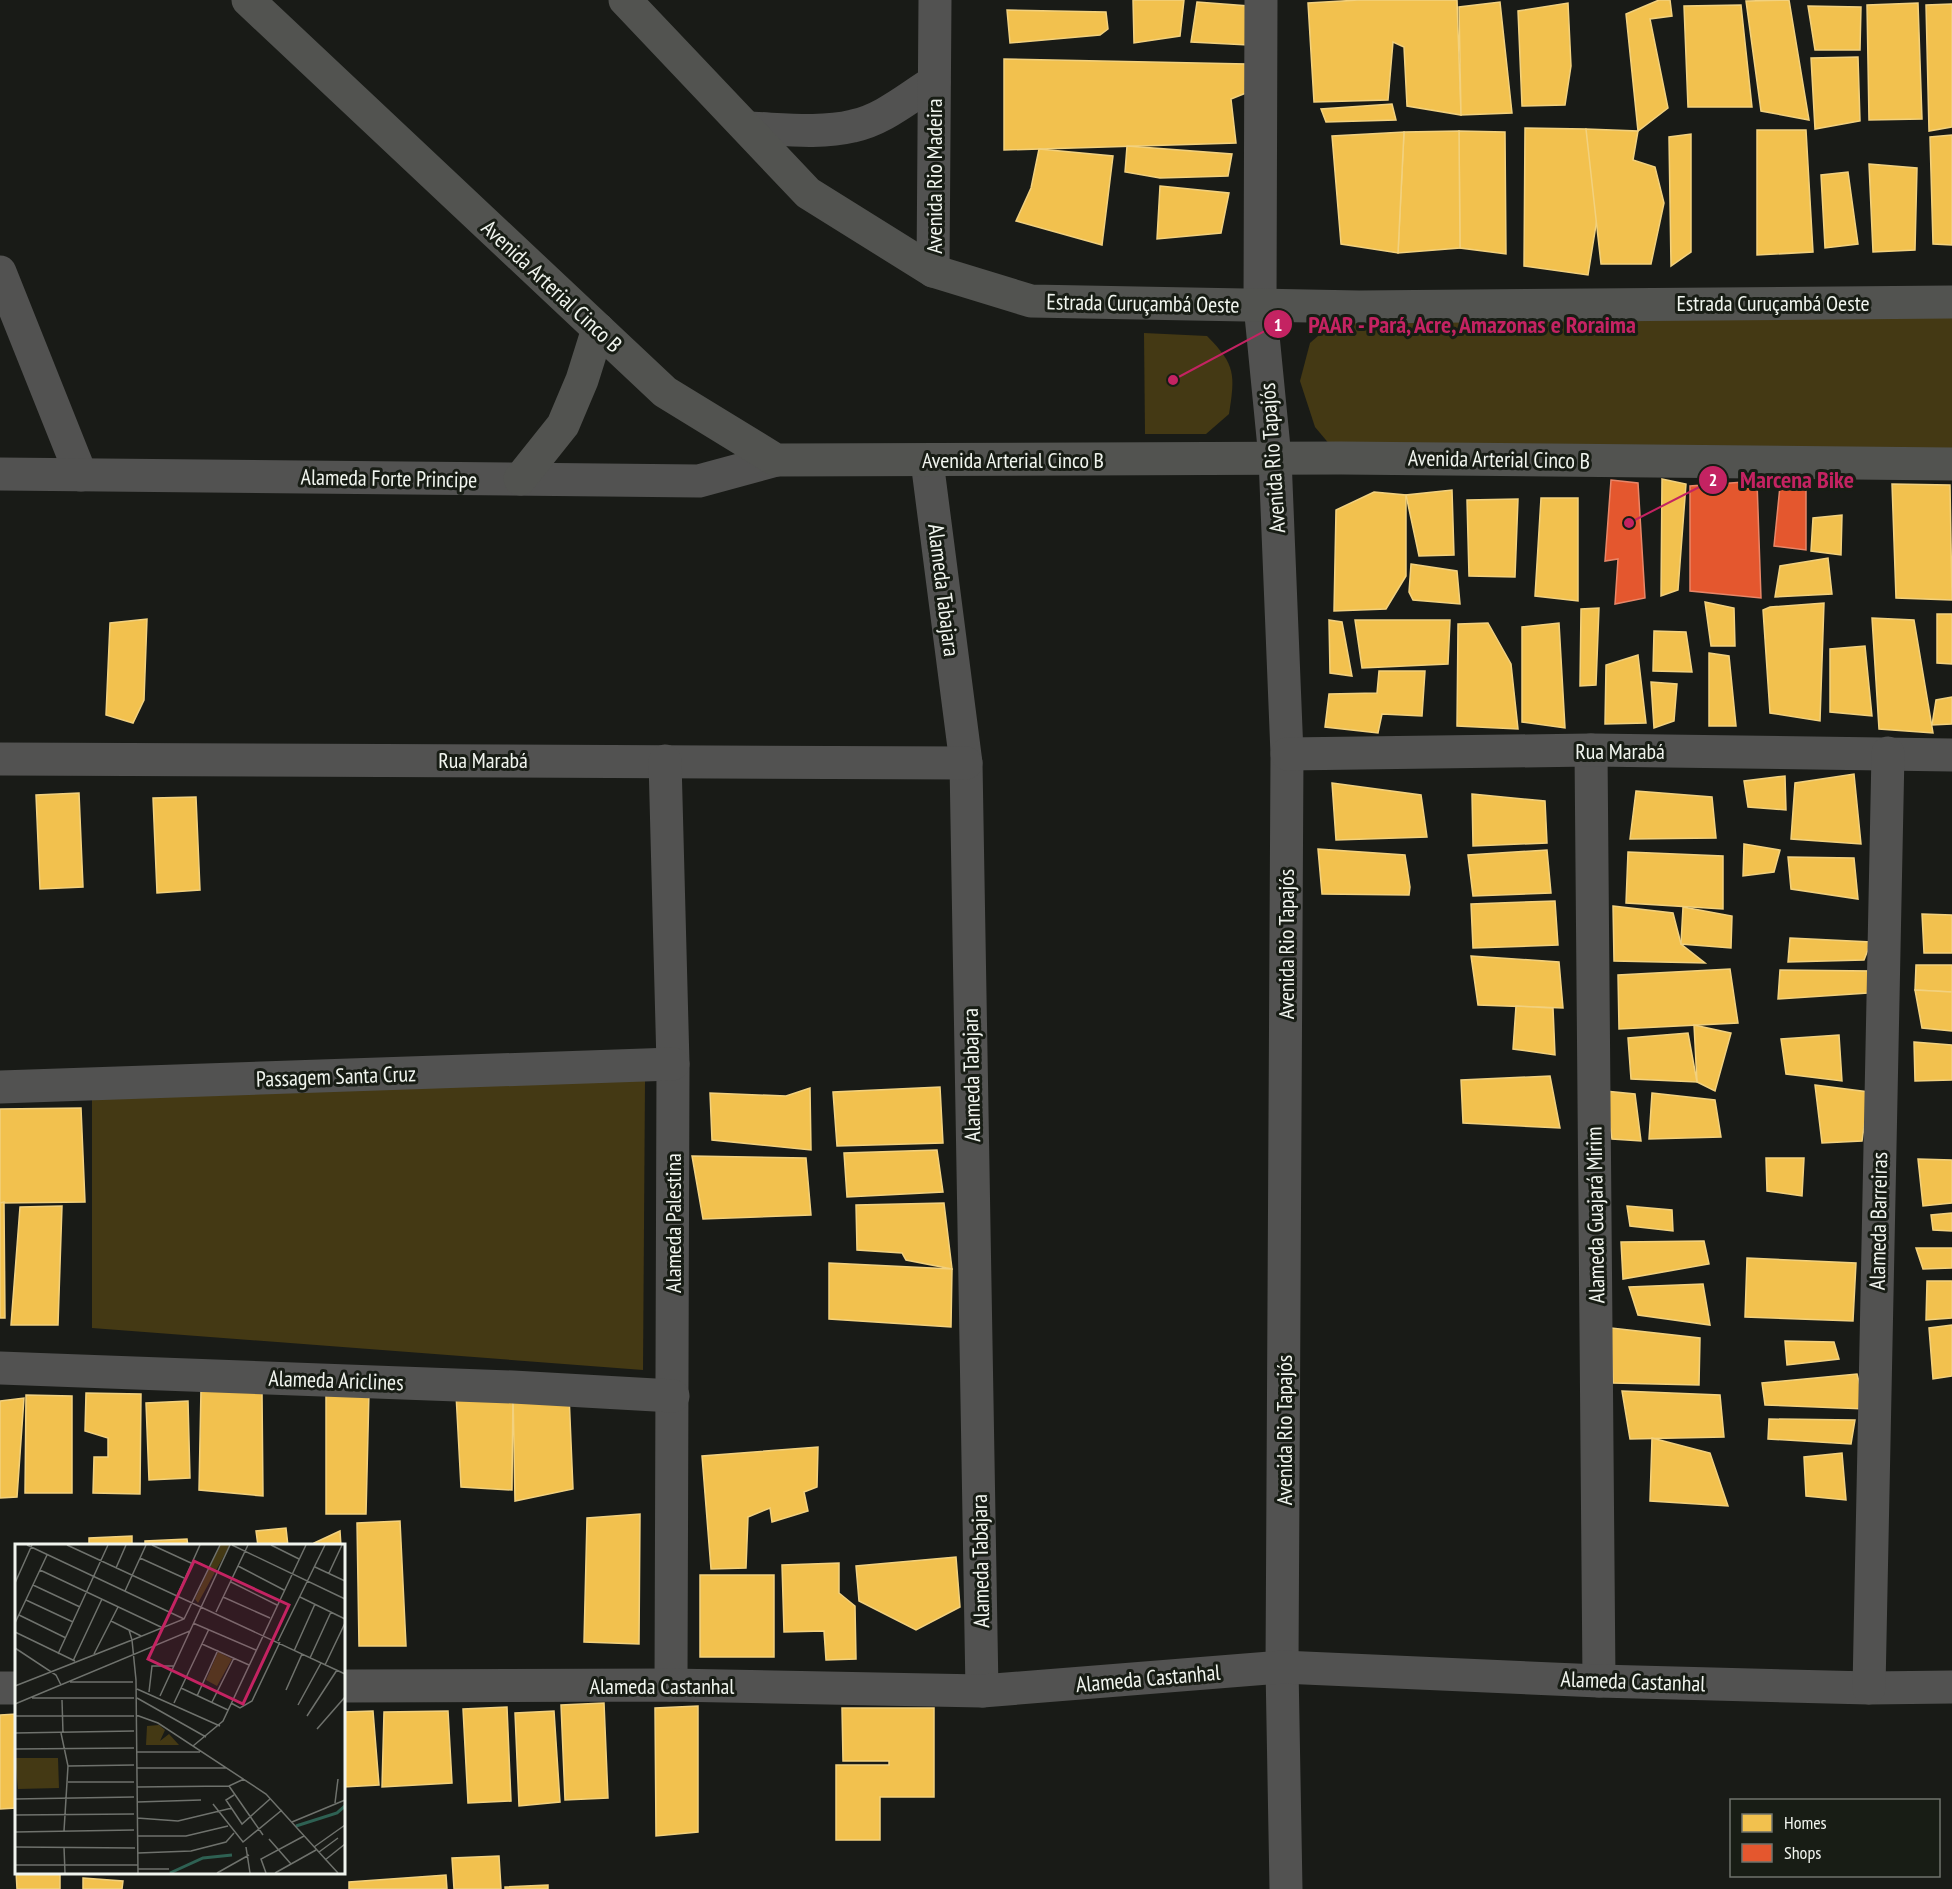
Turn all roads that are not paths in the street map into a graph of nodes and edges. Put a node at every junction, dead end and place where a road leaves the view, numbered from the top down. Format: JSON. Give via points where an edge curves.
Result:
{"nodes":[{"id":1,"x":248,"y":0,"type":"edge"},
{"id":2,"x":935,"y":0,"type":"edge"},
{"id":3,"x":1261,"y":0,"type":"edge"},
{"id":4,"x":627,"y":1,"type":"edge"},
{"id":5,"x":934,"y":82,"type":"junction"},
{"id":6,"x":747,"y":128,"type":"junction"},
{"id":7,"x":933,"y":271,"type":"junction"},
{"id":8,"x":0,"y":272,"type":"edge"},
{"id":9,"x":1952,"y":302,"type":"edge"},
{"id":10,"x":1260,"y":305,"type":"junction"},
{"id":11,"x":598,"y":329,"type":"junction"},
{"id":12,"x":1275,"y":458,"type":"junction"},
{"id":13,"x":776,"y":460,"type":"junction"},
{"id":14,"x":927,"y":461,"type":"junction"},
{"id":15,"x":1952,"y":464,"type":"edge"},
{"id":16,"x":0,"y":474,"type":"edge"},
{"id":17,"x":81,"y":475,"type":"junction"},
{"id":18,"x":520,"y":479,"type":"junction"},
{"id":19,"x":1591,"y":750,"type":"junction"},
{"id":20,"x":1887,"y":753,"type":"junction"},
{"id":21,"x":1287,"y":754,"type":"junction"},
{"id":22,"x":1952,"y":755,"type":"edge"},
{"id":23,"x":0,"y":759,"type":"edge"},
{"id":24,"x":665,"y":761,"type":"junction"},
{"id":25,"x":966,"y":763,"type":"junction"},
{"id":26,"x":673,"y":1064,"type":"junction"},
{"id":27,"x":0,"y":1087,"type":"edge"},
{"id":28,"x":0,"y":1368,"type":"edge"},
{"id":29,"x":673,"y":1396,"type":"junction"},
{"id":30,"x":1282,"y":1667,"type":"junction"},
{"id":31,"x":1599,"y":1681,"type":"junction"},
{"id":32,"x":671,"y":1685,"type":"junction"},
{"id":33,"x":345,"y":1686,"type":"edge"},
{"id":34,"x":1952,"y":1687,"type":"edge"},
{"id":35,"x":1869,"y":1688,"type":"junction"},
{"id":36,"x":982,"y":1691,"type":"junction"},
{"id":37,"x":1286,"y":1889,"type":"edge"}],
"edges":[{"from":1,"to":11,"type":"main road","name":"Avenida Arterial Cinco B"},
{"from":2,"to":5,"type":"street","name":"Avenida Rio Madeira"},
{"from":3,"to":10,"type":"street","name":"Avenida Rio Tapajós"},
{"from":4,"to":6,"type":"main road","name":"Estrada Curuçambá Oeste"},
{"from":5,"to":6,"type":"street","name":"Avenida Rio Madeira","via":[[878,117],[854,126],[810,130]]},
{"from":5,"to":7,"type":"street","name":"Avenida Rio Madeira"},
{"from":6,"to":7,"type":"main road","name":"Estrada Curuçambá Oeste","via":[[808,193]]},
{"from":7,"to":10,"type":"main road","name":"Estrada Curuçambá Oeste","via":[[1031,301]]},
{"from":8,"to":17,"type":"street"},
{"from":9,"to":10,"type":"main road","name":"Estrada Curuçambá Oeste"},
{"from":10,"to":12,"type":"street","name":"Avenida Rio Tapajós"},
{"from":11,"to":13,"type":"main road","name":"Avenida Arterial Cinco B","via":[[665,392]]},
{"from":11,"to":18,"type":"main road","via":[[563,425]]},
{"from":12,"to":14,"type":"main road","name":"Avenida Arterial Cinco B"},
{"from":12,"to":15,"type":"main road","name":"Avenida Arterial Cinco B"},
{"from":12,"to":21,"type":"street","name":"Avenida Rio Tapajós"},
{"from":13,"to":14,"type":"main road","name":"Avenida Arterial Cinco B"},
{"from":13,"to":18,"type":"street","name":"Alameda Forte Principe","via":[[699,481]]},
{"from":14,"to":25,"type":"street","name":"Alameda Tabajara"},
{"from":16,"to":17,"type":"street","name":"Alameda Forte Principe"},
{"from":17,"to":18,"type":"street","name":"Alameda Forte Principe"},
{"from":19,"to":20,"type":"street","name":"Rua Marabá"},
{"from":19,"to":21,"type":"street","name":"Rua Marabá"},
{"from":19,"to":31,"type":"street","name":"Alameda Guajará Mirim"},
{"from":20,"to":22,"type":"street","name":"Rua Marabá"},
{"from":20,"to":35,"type":"street","name":"Alameda Barreiras"},
{"from":21,"to":30,"type":"street","name":"Avenida Rio Tapajós"},
{"from":23,"to":24,"type":"street","name":"Rua Marabá"},
{"from":24,"to":25,"type":"street","name":"Rua Marabá"},
{"from":24,"to":26,"type":"street","name":"Alameda Palestina"},
{"from":25,"to":36,"type":"street","name":"Alameda Tabajara"},
{"from":26,"to":27,"type":"street","name":"Passagem Santa Cruz"},
{"from":26,"to":29,"type":"street","name":"Alameda Palestina"},
{"from":28,"to":29,"type":"street","name":"Alameda Ariclines"},
{"from":29,"to":32,"type":"street","name":"Alameda Palestina"},
{"from":30,"to":31,"type":"street","name":"Alameda Castanhal"},
{"from":30,"to":36,"type":"street","name":"Alameda Castanhal"},
{"from":30,"to":37,"type":"street","name":"Avenida Rio Tapajós"},
{"from":31,"to":35,"type":"street","name":"Alameda Castanhal"},
{"from":32,"to":33,"type":"street","name":"Alameda Castanhal"},
{"from":32,"to":36,"type":"street","name":"Alameda Castanhal"},
{"from":34,"to":35,"type":"street","name":"Alameda Castanhal"}]}
